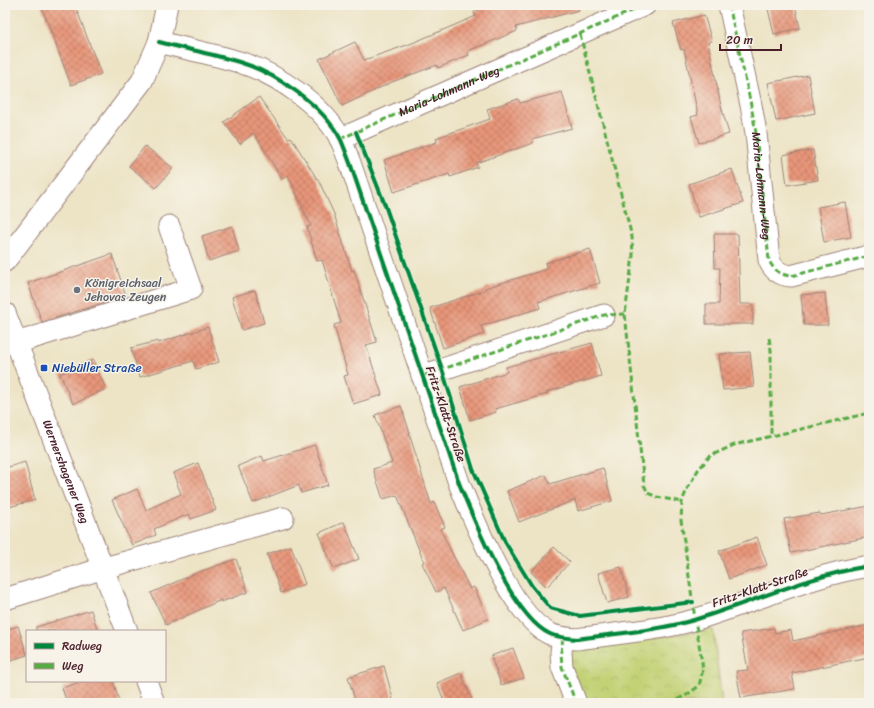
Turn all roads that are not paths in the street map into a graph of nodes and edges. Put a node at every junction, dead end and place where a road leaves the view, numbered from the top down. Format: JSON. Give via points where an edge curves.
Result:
{"nodes":[{"id":1,"x":167,"y":5,"type":"edge"},
{"id":2,"x":645,"y":5,"type":"edge"},
{"id":3,"x":729,"y":5,"type":"edge"},
{"id":4,"x":159,"y":42,"type":"junction"},
{"id":5,"x":340,"y":139,"type":"junction"},
{"id":6,"x":169,"y":226,"type":"dead end"},
{"id":7,"x":869,"y":256,"type":"edge"},
{"id":8,"x":5,"y":261,"type":"edge"},
{"id":9,"x":5,"y":313,"type":"edge"},
{"id":10,"x":604,"y":315,"type":"dead end"},
{"id":11,"x":16,"y":343,"type":"junction"},
{"id":12,"x":422,"y":376,"type":"junction"},
{"id":13,"x":283,"y":518,"type":"dead end"},
{"id":14,"x":869,"y":566,"type":"edge"},
{"id":15,"x":104,"y":568,"type":"junction"},
{"id":16,"x":5,"y":600,"type":"edge"},
{"id":17,"x":127,"y":630,"type":"edge"},
{"id":18,"x":563,"y":638,"type":"junction"},
{"id":19,"x":146,"y":682,"type":"edge"},
{"id":20,"x":154,"y":703,"type":"edge"},
{"id":21,"x":576,"y":703,"type":"edge"}],
"edges":[{"from":1,"to":4,"type":"street"},
{"from":2,"to":5,"type":"street","name":"Maria-Lohmann-Weg"},
{"from":3,"to":7,"type":"street","name":"Maria-Lohmann-Weg","via":[[756,133],[769,260],[772,266],[780,274],[791,276]]},
{"from":4,"to":5,"type":"street","name":"Fritz-Klatt-Straße","via":[[239,62],[278,80],[312,104]]},
{"from":4,"to":8,"type":"street","via":[[142,81]]},
{"from":5,"to":12,"type":"street","name":"Fritz-Klatt-Straße"},
{"from":6,"to":11,"type":"street","via":[[191,289]]},
{"from":9,"to":11,"type":"street","name":"Wernershagener Weg"},
{"from":10,"to":12,"type":"street","name":"Fritz-Klatt-Straße"},
{"from":11,"to":15,"type":"street","name":"Wernershagener Weg"},
{"from":12,"to":18,"type":"street","name":"Fritz-Klatt-Straße","via":[[458,484],[490,554],[525,613],[550,634]]},
{"from":13,"to":15,"type":"street"},
{"from":14,"to":18,"type":"street","name":"Fritz-Klatt-Straße","via":[[803,582],[694,620],[577,639]]},
{"from":15,"to":16,"type":"street"},
{"from":15,"to":17,"type":"street","name":"Wernershagener Weg"},
{"from":18,"to":21,"type":"street","via":[[562,667]]},
{"from":19,"to":20,"type":"street"}]}
